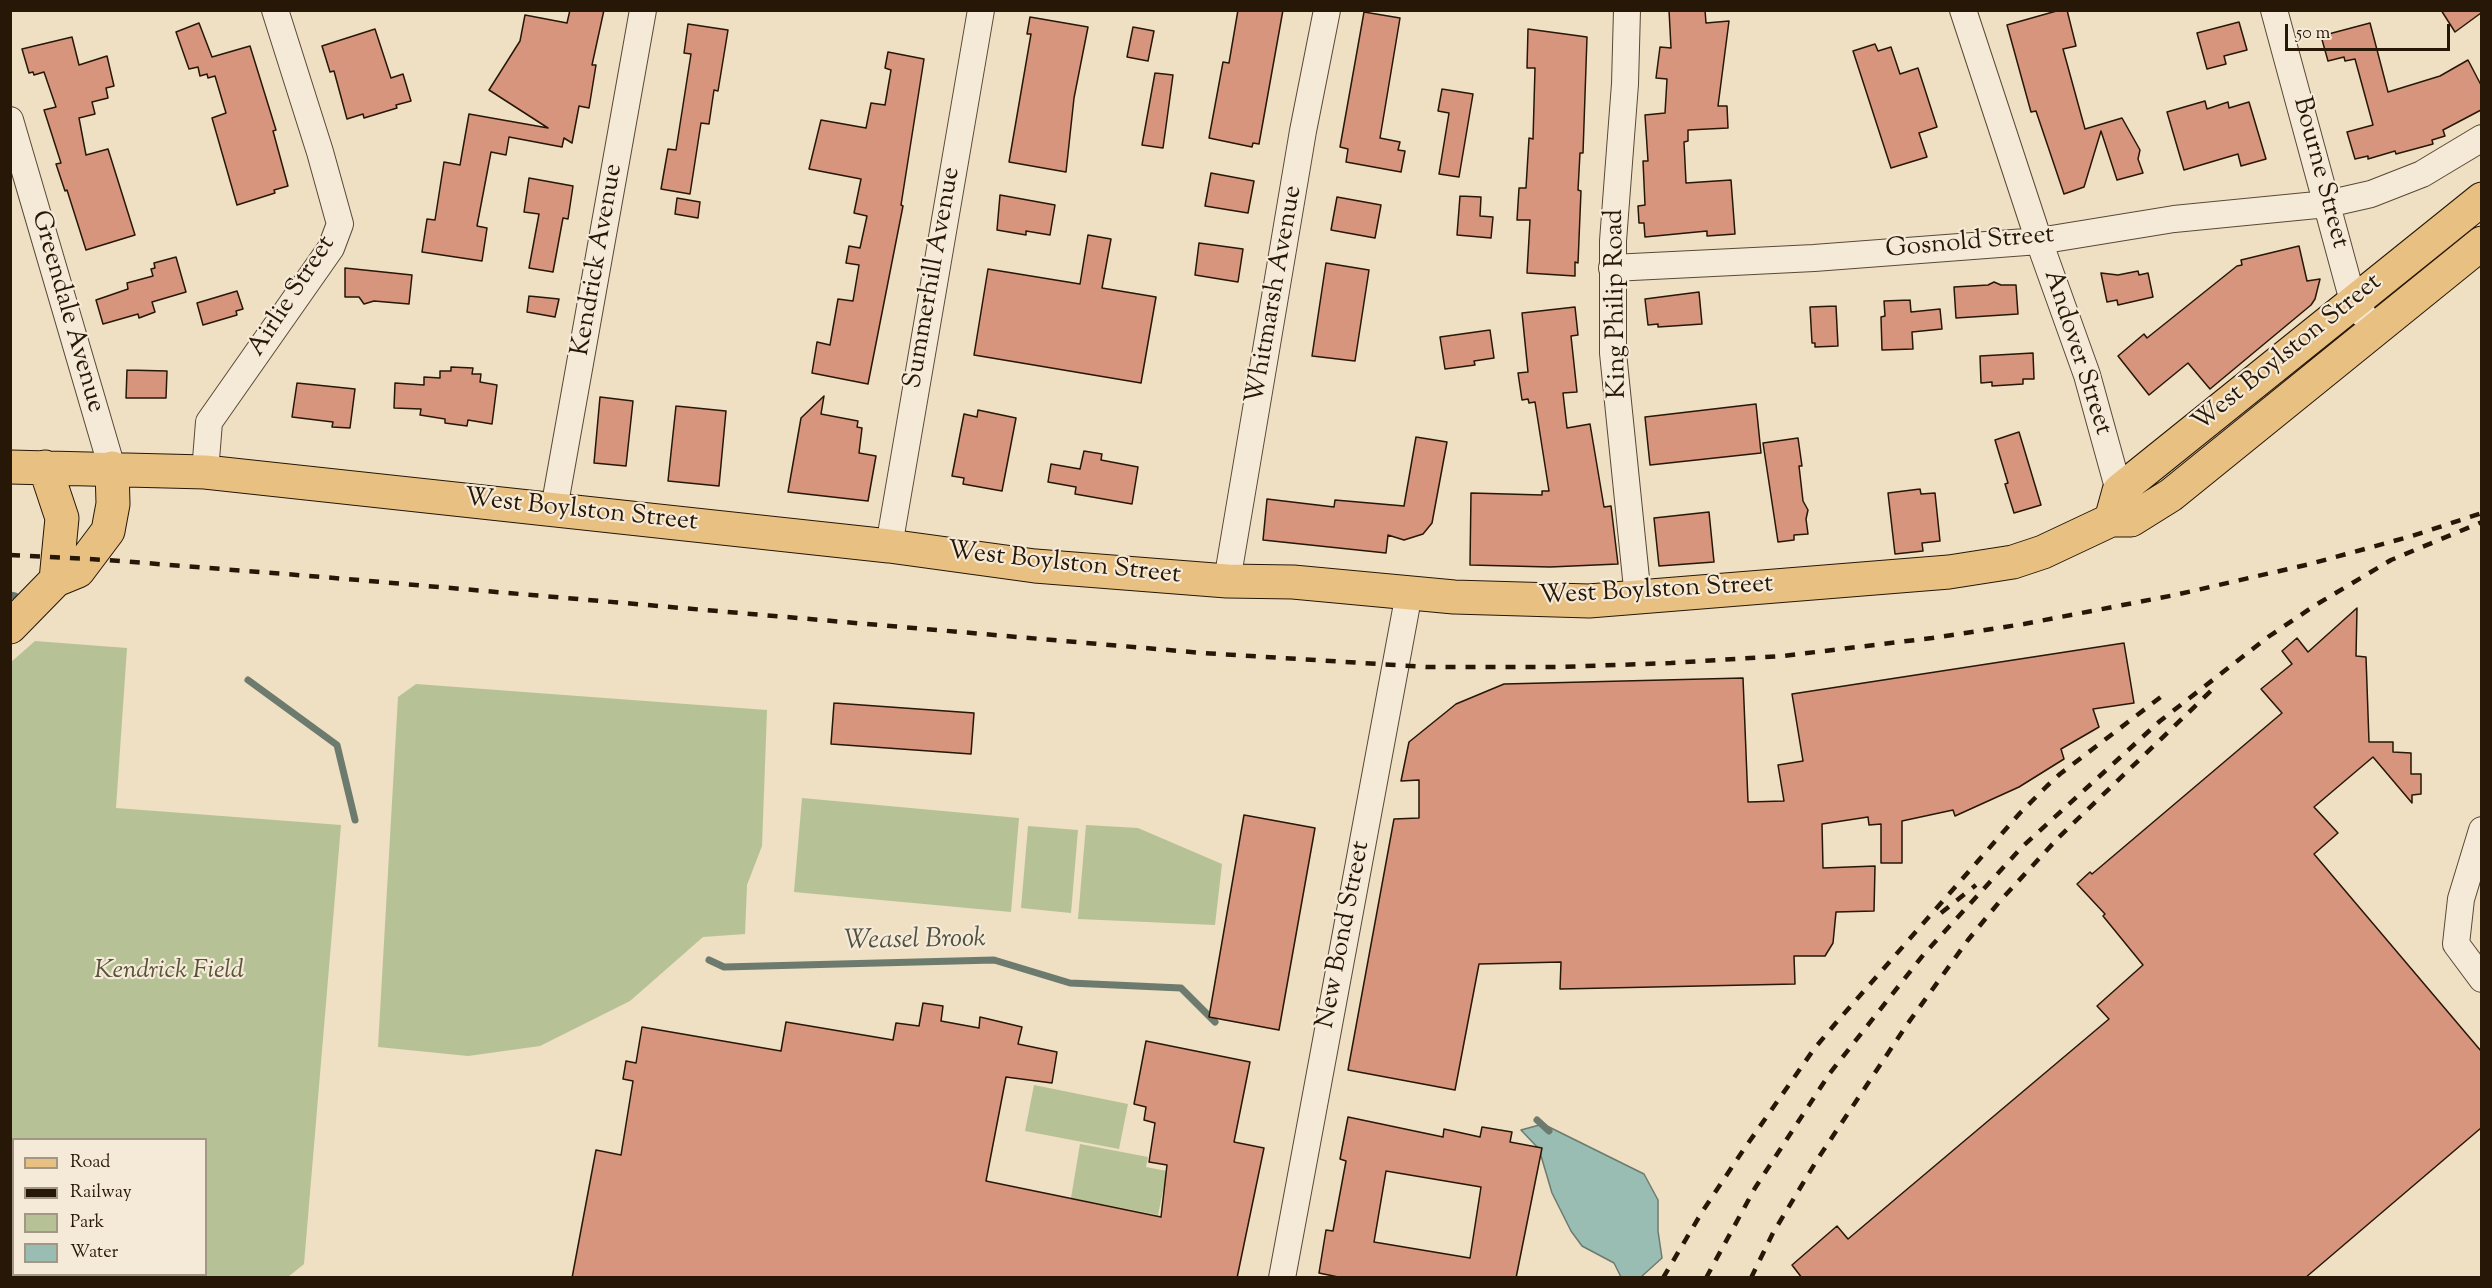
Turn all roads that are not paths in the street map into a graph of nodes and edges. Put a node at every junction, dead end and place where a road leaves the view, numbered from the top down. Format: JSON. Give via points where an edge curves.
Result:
{"nodes":[{"id":1,"x":275,"y":10,"type":"edge"},
{"id":2,"x":643,"y":10,"type":"edge"},
{"id":3,"x":981,"y":10,"type":"edge"},
{"id":4,"x":1327,"y":10,"type":"edge"},
{"id":5,"x":1628,"y":10,"type":"edge"},
{"id":6,"x":1963,"y":10,"type":"edge"},
{"id":7,"x":2274,"y":10,"type":"edge"},
{"id":8,"x":10,"y":120,"type":"edge"},
{"id":9,"x":2481,"y":138,"type":"edge"},
{"id":10,"x":2481,"y":199,"type":"edge"},
{"id":11,"x":2327,"y":204,"type":"junction"},
{"id":12,"x":2039,"y":241,"type":"junction"},
{"id":13,"x":2481,"y":243,"type":"edge"},
{"id":14,"x":1612,"y":268,"type":"junction"},
{"id":15,"x":2353,"y":301,"type":"junction"},
{"id":16,"x":2374,"y":330,"type":"junction"},
{"id":17,"x":10,"y":467,"type":"edge"},
{"id":18,"x":45,"y":467,"type":"junction"},
{"id":19,"x":112,"y":468,"type":"junction"},
{"id":20,"x":205,"y":472,"type":"junction"},
{"id":21,"x":2115,"y":505,"type":"junction"},
{"id":22,"x":554,"y":509,"type":"junction"},
{"id":23,"x":889,"y":546,"type":"junction"},
{"id":24,"x":56,"y":580,"type":"junction"},
{"id":25,"x":1227,"y":580,"type":"junction"},
{"id":26,"x":1409,"y":593,"type":"junction"},
{"id":27,"x":1638,"y":598,"type":"junction"},
{"id":28,"x":10,"y":627,"type":"edge"},
{"id":29,"x":2481,"y":830,"type":"edge"},
{"id":30,"x":2481,"y":979,"type":"edge"},
{"id":31,"x":1282,"y":1278,"type":"edge"}],
"edges":[{"from":1,"to":20,"type":"street","name":"Airlie Street","via":[[340,224],[331,248],[208,422]]},
{"from":2,"to":22,"type":"street","name":"Kendrick Avenue"},
{"from":3,"to":23,"type":"street","name":"Summerhill Avenue"},
{"from":4,"to":25,"type":"street","name":"Whitmarsh Avenue"},
{"from":5,"to":14,"type":"street","name":"King Philip Road"},
{"from":6,"to":12,"type":"street","name":"Andover Street"},
{"from":7,"to":11,"type":"street","name":"Bourne Street"},
{"from":8,"to":19,"type":"street","name":"Greendale Avenue"},
{"from":9,"to":11,"type":"street","name":"Gosnold Street","via":[[2422,174],[2371,194]]},
{"from":10,"to":15,"type":"main road","name":"West Boylston Street"},
{"from":11,"to":12,"type":"street","name":"Gosnold Street","via":[[2174,219]]},
{"from":11,"to":15,"type":"street","name":"Bourne Street"},
{"from":12,"to":14,"type":"street","name":"Gosnold Street"},
{"from":12,"to":21,"type":"street","name":"Andover Street","via":[[2087,375]]},
{"from":13,"to":16,"type":"main road","name":"West Boylston Street"},
{"from":14,"to":27,"type":"street","name":"King Philip Road","via":[[1613,353]]},
{"from":15,"to":16,"type":"street","name":"Bourne Street"},
{"from":15,"to":21,"type":"main road","name":"West Boylston Street"},
{"from":16,"to":21,"type":"main road","name":"West Boylston Street","via":[[2171,495],[2131,520]]},
{"from":17,"to":18,"type":"main road","name":"West Boylston Street"},
{"from":18,"to":19,"type":"main road","name":"West Boylston Street"},
{"from":18,"to":24,"type":"main road","via":[[62,518]]},
{"from":19,"to":20,"type":"main road","name":"West Boylston Street"},
{"from":19,"to":24,"type":"main road","via":[[113,504],[108,531],[78,571]]},
{"from":20,"to":22,"type":"main road","name":"West Boylston Street"},
{"from":21,"to":27,"type":"main road","name":"West Boylston Street","via":[[2043,552],[2013,562],[1949,572]]},
{"from":22,"to":23,"type":"main road","name":"West Boylston Street"},
{"from":23,"to":25,"type":"main road","name":"West Boylston Street","via":[[1035,566]]},
{"from":24,"to":28,"type":"main road"},
{"from":25,"to":26,"type":"main road","name":"West Boylston Street"},
{"from":26,"to":27,"type":"main road","name":"West Boylston Street","via":[[1560,600]]},
{"from":26,"to":31,"type":"street","name":"New Bond Street"},
{"from":29,"to":30,"type":"street","via":[[2461,899],[2456,944]]}]}
